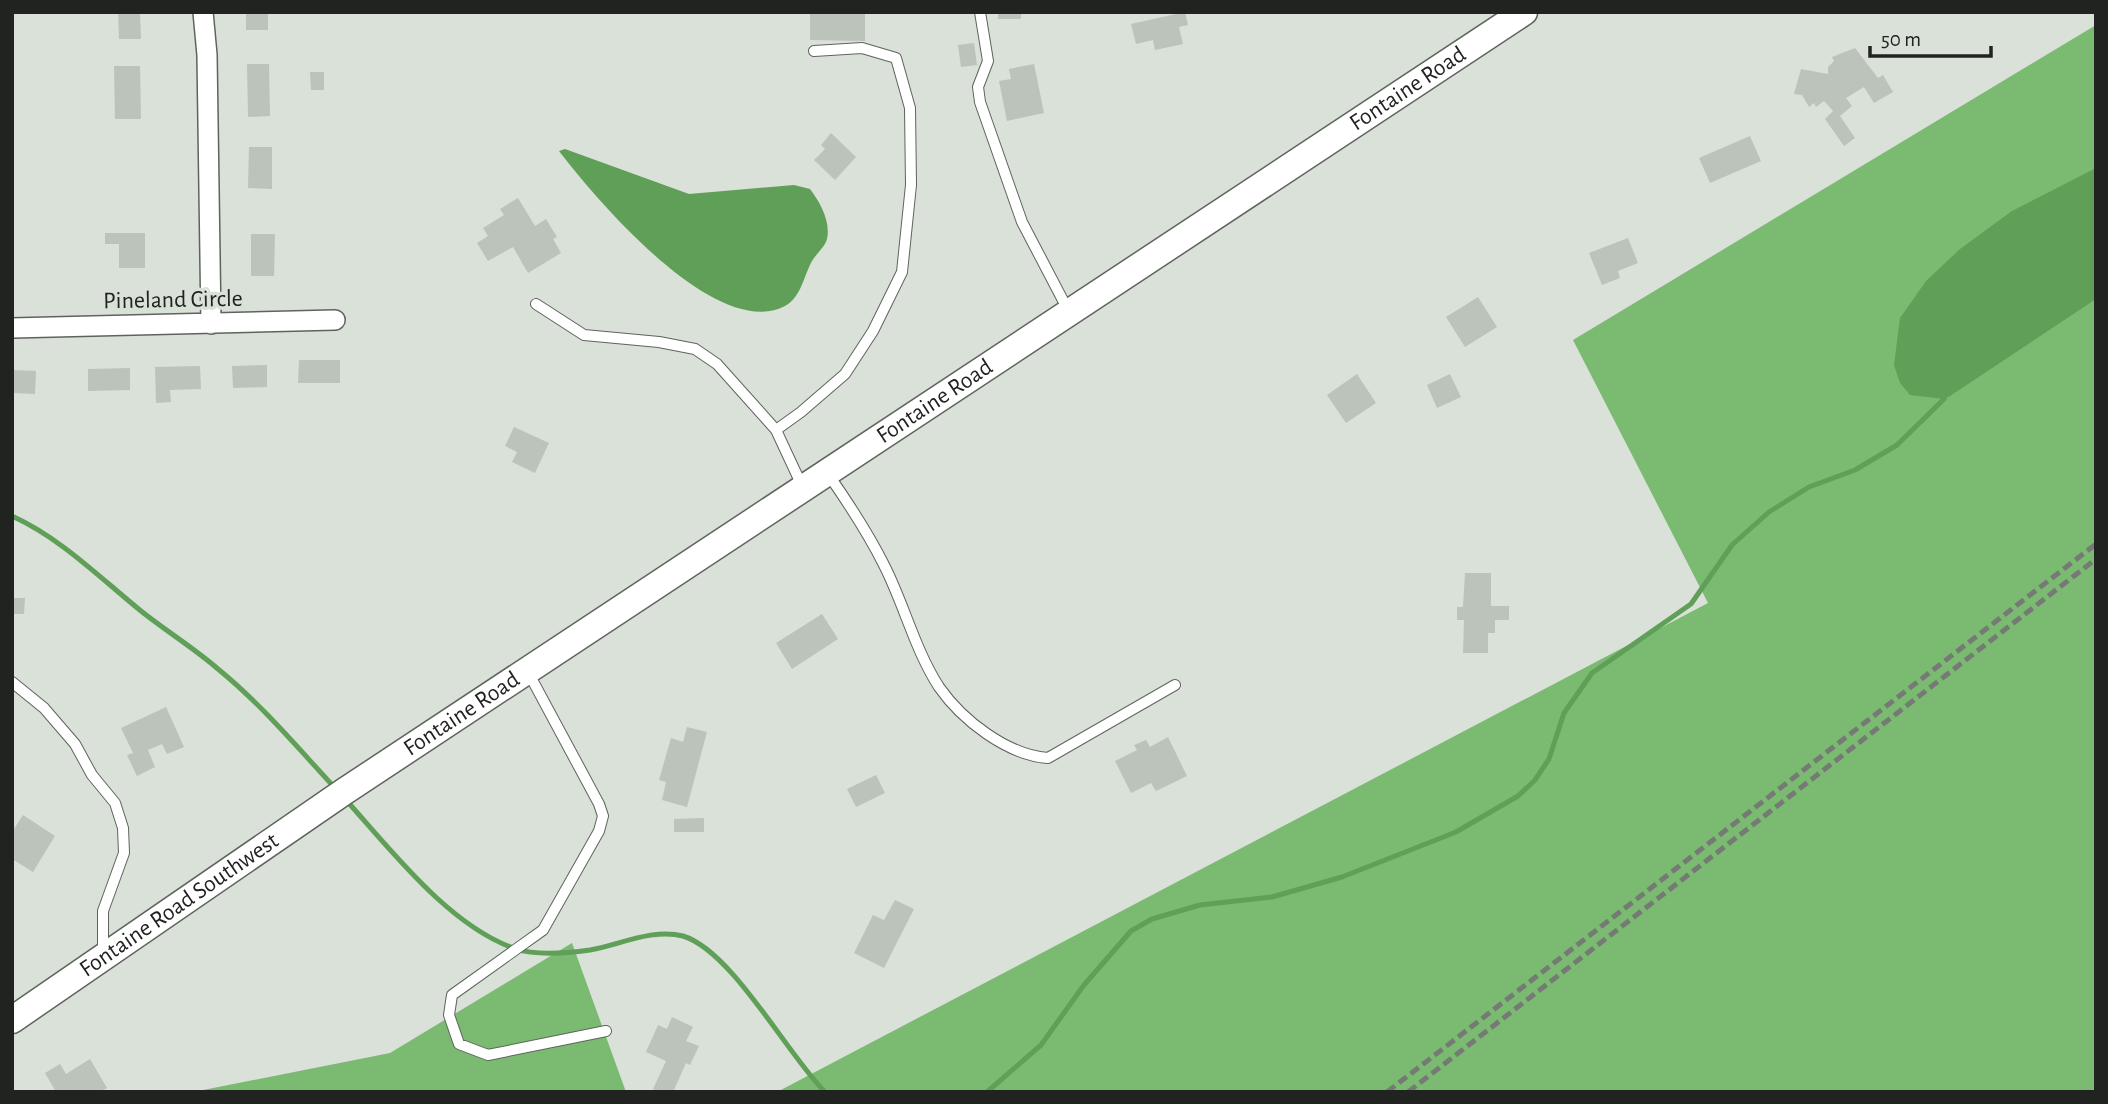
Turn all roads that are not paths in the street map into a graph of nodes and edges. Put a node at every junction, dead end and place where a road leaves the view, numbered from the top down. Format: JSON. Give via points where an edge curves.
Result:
{"nodes":[{"id":1,"x":203,"y":12,"type":"edge"},
{"id":2,"x":980,"y":12,"type":"edge"},
{"id":3,"x":1524,"y":12,"type":"edge"},
{"id":4,"x":814,"y":51,"type":"dead end"},
{"id":5,"x":537,"y":304,"type":"dead end"},
{"id":6,"x":1070,"y":314,"type":"junction"},
{"id":7,"x":335,"y":320,"type":"dead end"},
{"id":8,"x":211,"y":324,"type":"junction"},
{"id":9,"x":12,"y":328,"type":"edge"},
{"id":10,"x":776,"y":429,"type":"junction"},
{"id":11,"x":828,"y":474,"type":"junction"},
{"id":12,"x":804,"y":490,"type":"junction"},
{"id":13,"x":527,"y":671,"type":"junction"},
{"id":14,"x":12,"y":682,"type":"edge"},
{"id":15,"x":1175,"y":685,"type":"dead end"},
{"id":16,"x":345,"y":791,"type":"joint"},
{"id":17,"x":103,"y":960,"type":"junction"},
{"id":18,"x":12,"y":1020,"type":"edge"},
{"id":19,"x":606,"y":1031,"type":"dead end"}],
"edges":[{"from":1,"to":8,"type":"street"},
{"from":2,"to":6,"type":"lane","via":[[988,61],[978,88],[980,102],[1022,222]]},
{"from":3,"to":6,"type":"main road","name":"Fontaine Road"},
{"from":4,"to":10,"type":"lane","via":[[862,48],[896,58],[910,108],[911,185],[902,272],[873,331],[845,373]]},
{"from":5,"to":10,"type":"lane","via":[[584,335],[695,349],[717,364]]},
{"from":6,"to":11,"type":"main road","name":"Fontaine Road"},
{"from":7,"to":8,"type":"street","name":"Pineland Circle"},
{"from":8,"to":9,"type":"street","name":"Pineland Circle"},
{"from":10,"to":12,"type":"lane"},
{"from":11,"to":12,"type":"main road","name":"Fontaine Road"},
{"from":11,"to":15,"type":"lane","via":[[874,546],[939,687],[996,740],[1033,757],[1048,758]]},
{"from":12,"to":13,"type":"main road","name":"Fontaine Road"},
{"from":13,"to":16,"type":"main road","name":"Fontaine Road"},
{"from":13,"to":19,"type":"lane","via":[[603,816],[543,930],[452,995],[450,1015],[459,1044],[488,1055]]},
{"from":14,"to":17,"type":"lane","via":[[67,735],[115,803],[124,853],[103,911]]},
{"from":16,"to":17,"type":"main road","name":"Fontaine Road Southwest"},
{"from":17,"to":18,"type":"main road","name":"Fontaine Road Southwest"}]}
